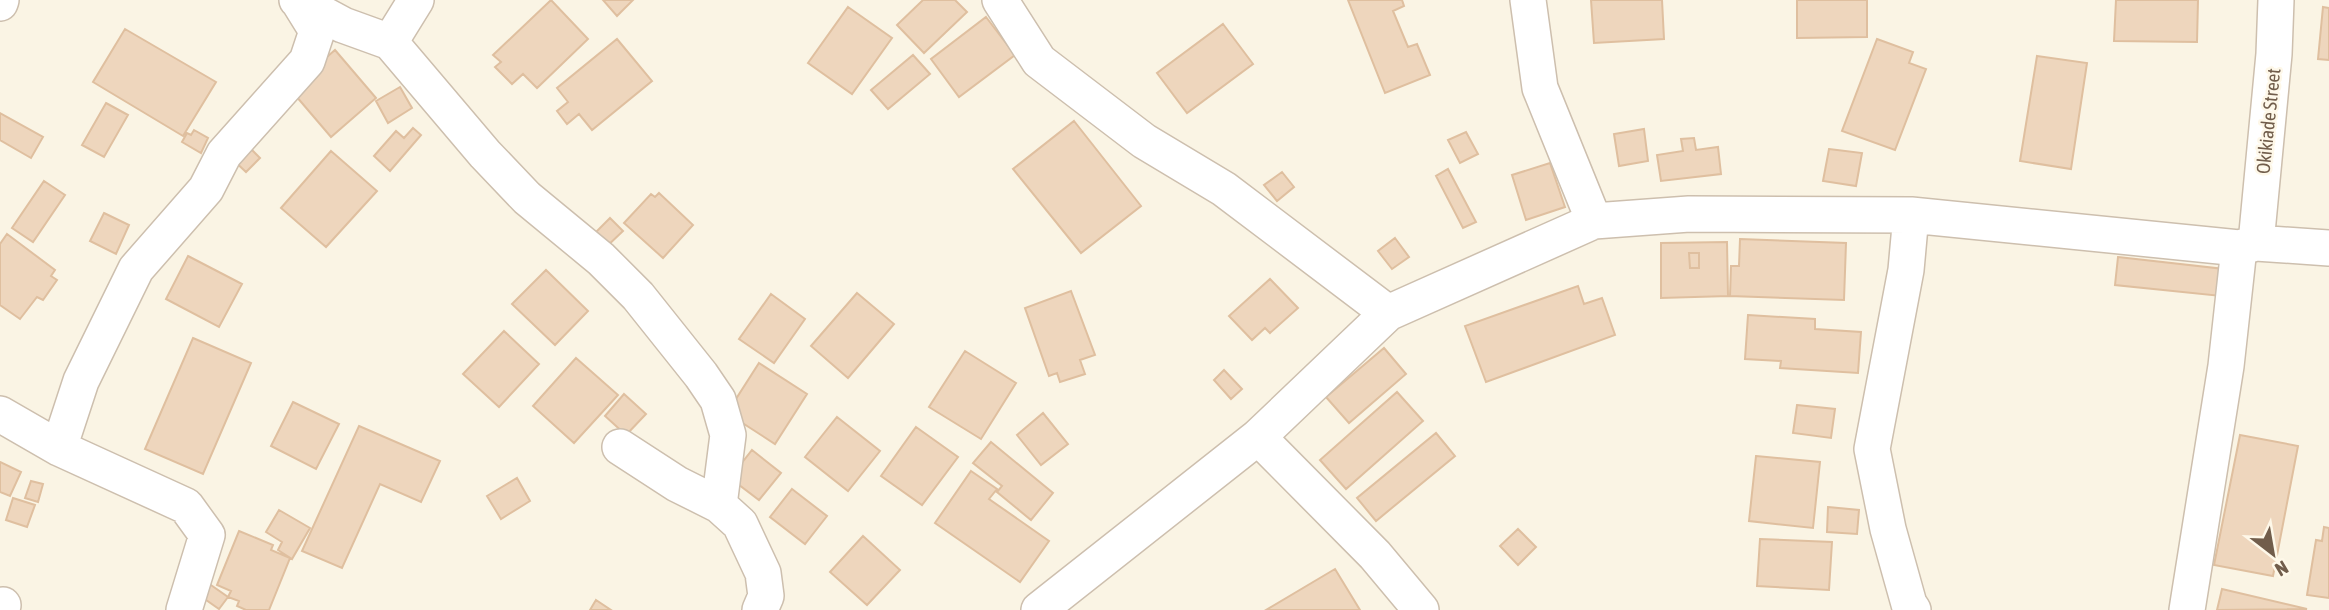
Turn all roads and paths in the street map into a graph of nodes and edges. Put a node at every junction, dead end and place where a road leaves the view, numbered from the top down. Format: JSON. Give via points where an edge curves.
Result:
{"nodes":[{"id":1,"x":416,"y":0,"type":"edge"},
{"id":2,"x":1000,"y":0,"type":"edge"},
{"id":3,"x":1528,"y":0,"type":"edge"},
{"id":4,"x":2276,"y":0,"type":"edge"},
{"id":5,"x":298,"y":1,"type":"edge"},
{"id":6,"x":390,"y":42,"type":"junction"},
{"id":7,"x":1911,"y":215,"type":"junction"},
{"id":8,"x":1594,"y":221,"type":"junction"},
{"id":9,"x":2248,"y":245,"type":"junction"},
{"id":10,"x":2329,"y":248,"type":"edge"},
{"id":11,"x":1388,"y":313,"type":"junction"},
{"id":12,"x":0,"y":414,"type":"edge"},
{"id":13,"x":1258,"y":437,"type":"junction"},
{"id":14,"x":620,"y":447,"type":"dead end"},
{"id":15,"x":59,"y":448,"type":"junction"},
{"id":16,"x":719,"y":505,"type":"junction"},
{"id":17,"x":184,"y":610,"type":"edge"},
{"id":18,"x":760,"y":610,"type":"edge"},
{"id":19,"x":1039,"y":610,"type":"edge"},
{"id":20,"x":1421,"y":610,"type":"edge"},
{"id":21,"x":1913,"y":610,"type":"edge"},
{"id":22,"x":2187,"y":610,"type":"edge"}],
"edges":[{"from":1,"to":6,"type":"street"},
{"from":2,"to":11,"type":"street","via":[[1039,61],[1144,141],[1224,189]]},
{"from":3,"to":8,"type":"street","via":[[1539,88]]},
{"from":4,"to":9,"type":"street","name":"Okikiade Street","via":[[2274,54]]},
{"from":5,"to":6,"type":"street","via":[[343,25]]},
{"from":5,"to":15,"type":"street","via":[[317,31],[307,61],[224,155],[206,189],[136,270],[81,381]]},
{"from":6,"to":16,"type":"street","via":[[527,198],[638,296],[701,375],[718,400],[728,435]]},
{"from":7,"to":8,"type":"street","via":[[1689,214]]},
{"from":7,"to":9,"type":"street"},
{"from":7,"to":21,"type":"street","via":[[1906,270],[1872,449],[1888,529]]},
{"from":8,"to":11,"type":"street"},
{"from":9,"to":10,"type":"street"},
{"from":9,"to":22,"type":"street","name":"Okikiade Street"},
{"from":11,"to":13,"type":"street"},
{"from":12,"to":15,"type":"street"},
{"from":13,"to":19,"type":"street"},
{"from":13,"to":20,"type":"street","via":[[1375,555]]},
{"from":14,"to":16,"type":"street"},
{"from":15,"to":17,"type":"street","via":[[186,506],[207,535]]},
{"from":16,"to":18,"type":"street","via":[[740,524],[763,573],[766,596]]}]}
